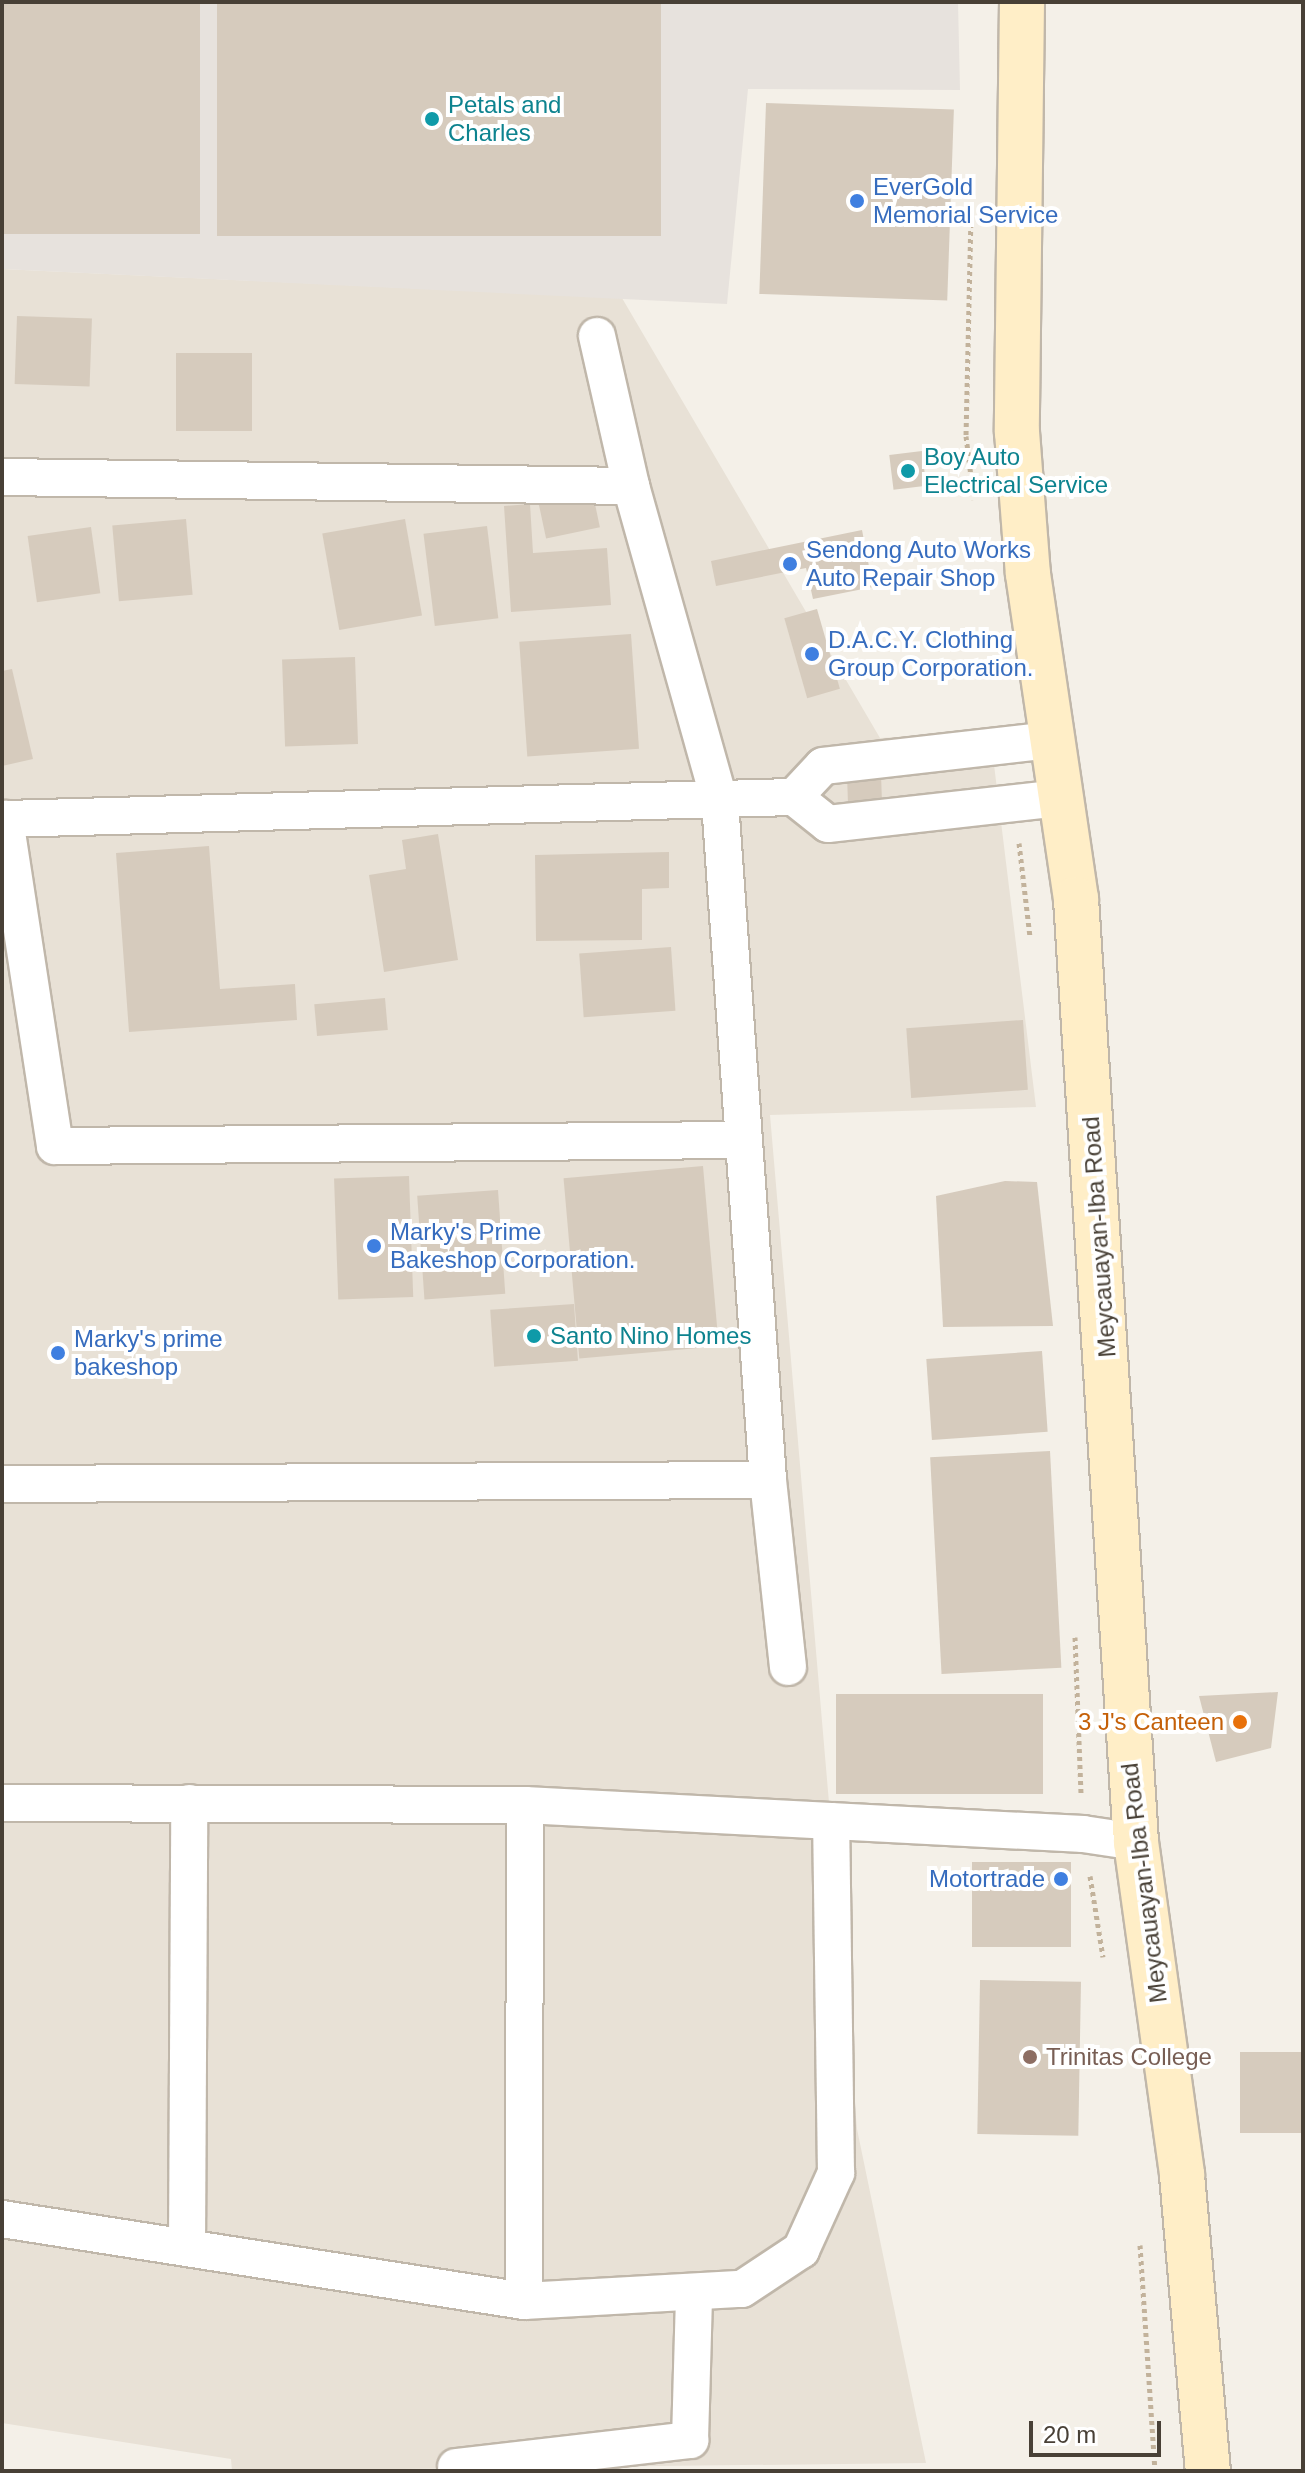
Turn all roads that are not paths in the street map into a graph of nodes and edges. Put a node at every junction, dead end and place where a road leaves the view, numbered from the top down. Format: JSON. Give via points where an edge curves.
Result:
{"nodes":[{"id":1,"x":1022,"y":2,"type":"edge"},
{"id":2,"x":597,"y":336,"type":"dead end"},
{"id":3,"x":2,"y":477,"type":"edge"},
{"id":4,"x":631,"y":486,"type":"junction"},
{"id":5,"x":1050,"y":740,"type":"junction"},
{"id":6,"x":926,"y":753,"type":"junction"},
{"id":7,"x":794,"y":797,"type":"junction"},
{"id":8,"x":1059,"y":798,"type":"junction"},
{"id":9,"x":720,"y":802,"type":"junction"},
{"id":10,"x":930,"y":812,"type":"junction"},
{"id":11,"x":741,"y":1140,"type":"junction"},
{"id":12,"x":768,"y":1480,"type":"junction"},
{"id":13,"x":2,"y":1484,"type":"edge"},
{"id":14,"x":788,"y":1667,"type":"dead end"},
{"id":15,"x":2,"y":1803,"type":"edge"},
{"id":16,"x":189,"y":1803,"type":"junction"},
{"id":17,"x":525,"y":1805,"type":"junction"},
{"id":18,"x":831,"y":1821,"type":"junction"},
{"id":19,"x":1136,"y":1842,"type":"junction"},
{"id":20,"x":2,"y":2219,"type":"edge"},
{"id":21,"x":187,"y":2247,"type":"junction"},
{"id":22,"x":694,"y":2293,"type":"junction"},
{"id":23,"x":524,"y":2301,"type":"junction"},
{"id":24,"x":456,"y":2467,"type":"dead end"},
{"id":25,"x":1208,"y":2471,"type":"edge"}],
"edges":[{"from":1,"to":5,"type":"main road","name":"Meycauayan-Iba Road","via":[[1017,432],[1028,574]]},
{"from":2,"to":4,"type":"street"},
{"from":3,"to":4,"type":"street"},
{"from":4,"to":9,"type":"street"},
{"from":5,"to":6,"type":"street"},
{"from":5,"to":8,"type":"main road","name":"Meycauayan-Iba Road"},
{"from":6,"to":7,"type":"street","via":[[823,766]]},
{"from":6,"to":10,"type":"street"},
{"from":7,"to":9,"type":"street"},
{"from":7,"to":10,"type":"street","via":[[828,824]]},
{"from":8,"to":10,"type":"street"},
{"from":8,"to":19,"type":"main road","name":"Meycauayan-Iba Road","via":[[1076,899]]},
{"from":9,"to":11,"type":"street"},
{"from":9,"to":11,"type":"street","via":[[5,819],[55,1146]]},
{"from":11,"to":12,"type":"street"},
{"from":12,"to":13,"type":"street"},
{"from":12,"to":14,"type":"street"},
{"from":15,"to":16,"type":"street"},
{"from":16,"to":17,"type":"street"},
{"from":16,"to":21,"type":"street"},
{"from":17,"to":18,"type":"street"},
{"from":17,"to":23,"type":"street"},
{"from":18,"to":19,"type":"street"},
{"from":18,"to":22,"type":"street","via":[[836,2173],[801,2250],[742,2289]]},
{"from":19,"to":25,"type":"main road","name":"Meycauayan-Iba Road","via":[[1182,2175]]},
{"from":20,"to":21,"type":"street"},
{"from":21,"to":23,"type":"street"},
{"from":22,"to":23,"type":"street"},
{"from":22,"to":24,"type":"street","via":[[690,2440]]}]}
